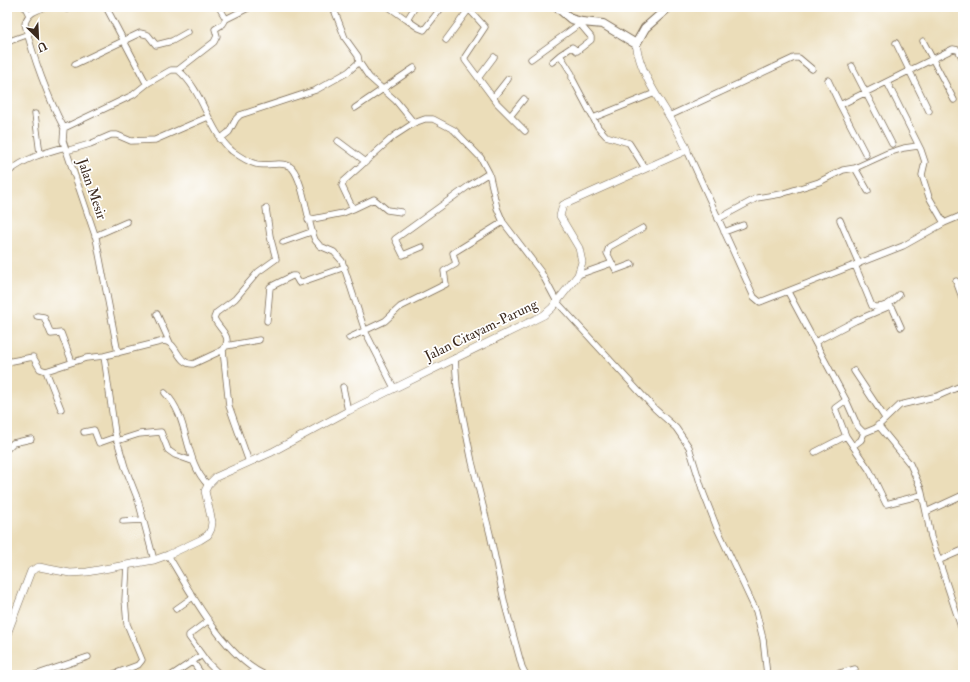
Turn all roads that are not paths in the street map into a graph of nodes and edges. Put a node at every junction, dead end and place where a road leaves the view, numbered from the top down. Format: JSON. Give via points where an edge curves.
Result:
{"nodes":[{"id":1,"x":25,"y":7,"type":"edge"},
{"id":2,"x":46,"y":7,"type":"edge"},
{"id":3,"x":64,"y":7,"type":"edge"},
{"id":4,"x":72,"y":7,"type":"edge"},
{"id":5,"x":106,"y":7,"type":"edge"},
{"id":6,"x":219,"y":7,"type":"edge"},
{"id":7,"x":250,"y":7,"type":"edge"},
{"id":8,"x":333,"y":7,"type":"edge"},
{"id":9,"x":389,"y":7,"type":"edge"},
{"id":10,"x":415,"y":7,"type":"edge"},
{"id":11,"x":442,"y":7,"type":"edge"},
{"id":12,"x":557,"y":7,"type":"edge"},
{"id":13,"x":669,"y":7,"type":"edge"},
{"id":14,"x":468,"y":8,"type":"edge"},
{"id":15,"x":29,"y":15,"type":"junction"},
{"id":16,"x":226,"y":20,"type":"junction"},
{"id":17,"x":407,"y":20,"type":"junction"},
{"id":18,"x":581,"y":23,"type":"junction"},
{"id":19,"x":188,"y":32,"type":"dead end"},
{"id":20,"x":29,"y":34,"type":"junction"},
{"id":21,"x":446,"y":40,"type":"dead end"},
{"id":22,"x":125,"y":41,"type":"junction"},
{"id":23,"x":923,"y":41,"type":"dead end"},
{"id":24,"x":7,"y":42,"type":"edge"},
{"id":25,"x":896,"y":43,"type":"dead end"},
{"id":26,"x":636,"y":44,"type":"junction"},
{"id":27,"x":560,"y":55,"type":"junction"},
{"id":28,"x":494,"y":57,"type":"dead end"},
{"id":29,"x":531,"y":59,"type":"dead end"},
{"id":30,"x":933,"y":59,"type":"junction"},
{"id":31,"x":963,"y":59,"type":"edge"},
{"id":32,"x":359,"y":62,"type":"junction"},
{"id":33,"x":552,"y":62,"type":"dead end"},
{"id":34,"x":75,"y":64,"type":"dead end"},
{"id":35,"x":852,"y":66,"type":"dead end"},
{"id":36,"x":414,"y":68,"type":"dead end"},
{"id":37,"x":812,"y":69,"type":"dead end"},
{"id":38,"x":178,"y":70,"type":"junction"},
{"id":39,"x":909,"y":70,"type":"junction"},
{"id":40,"x":479,"y":77,"type":"junction"},
{"id":41,"x":508,"y":79,"type":"dead end"},
{"id":42,"x":828,"y":80,"type":"dead end"},
{"id":43,"x":887,"y":82,"type":"junction"},
{"id":44,"x":148,"y":83,"type":"junction"},
{"id":45,"x":383,"y":90,"type":"junction"},
{"id":46,"x":655,"y":93,"type":"junction"},
{"id":47,"x":865,"y":93,"type":"junction"},
{"id":48,"x":493,"y":98,"type":"junction"},
{"id":49,"x":524,"y":99,"type":"dead end"},
{"id":50,"x":954,"y":100,"type":"dead end"},
{"id":51,"x":840,"y":105,"type":"junction"},
{"id":52,"x":356,"y":108,"type":"dead end"},
{"id":53,"x":929,"y":111,"type":"dead end"},
{"id":54,"x":35,"y":114,"type":"dead end"},
{"id":55,"x":511,"y":115,"type":"junction"},
{"id":56,"x":670,"y":116,"type":"junction"},
{"id":57,"x":208,"y":117,"type":"junction"},
{"id":58,"x":593,"y":118,"type":"junction"},
{"id":59,"x":414,"y":123,"type":"junction"},
{"id":60,"x":64,"y":128,"type":"junction"},
{"id":61,"x":525,"y":131,"type":"dead end"},
{"id":62,"x":220,"y":139,"type":"junction"},
{"id":63,"x":338,"y":141,"type":"dead end"},
{"id":64,"x":892,"y":144,"type":"dead end"},
{"id":65,"x":918,"y":146,"type":"junction"},
{"id":66,"x":66,"y":149,"type":"junction"},
{"id":67,"x":687,"y":150,"type":"junction"},
{"id":68,"x":40,"y":154,"type":"junction"},
{"id":69,"x":866,"y":155,"type":"dead end"},
{"id":70,"x":366,"y":162,"type":"junction"},
{"id":71,"x":645,"y":168,"type":"junction"},
{"id":72,"x":855,"y":168,"type":"junction"},
{"id":73,"x":7,"y":173,"type":"edge"},
{"id":74,"x":490,"y":173,"type":"junction"},
{"id":75,"x":868,"y":191,"type":"dead end"},
{"id":76,"x":266,"y":208,"type":"dead end"},
{"id":77,"x":353,"y":209,"type":"junction"},
{"id":78,"x":400,"y":212,"type":"dead end"},
{"id":79,"x":963,"y":214,"type":"edge"},
{"id":80,"x":718,"y":219,"type":"junction"},
{"id":81,"x":308,"y":220,"type":"junction"},
{"id":82,"x":840,"y":220,"type":"dead end"},
{"id":83,"x":127,"y":222,"type":"dead end"},
{"id":84,"x":503,"y":222,"type":"junction"},
{"id":85,"x":944,"y":222,"type":"junction"},
{"id":86,"x":743,"y":225,"type":"dead end"},
{"id":87,"x":643,"y":228,"type":"dead end"},
{"id":88,"x":311,"y":232,"type":"junction"},
{"id":89,"x":724,"y":232,"type":"junction"},
{"id":90,"x":95,"y":236,"type":"junction"},
{"id":91,"x":283,"y":242,"type":"dead end"},
{"id":92,"x":422,"y":247,"type":"dead end"},
{"id":93,"x":612,"y":263,"type":"junction"},
{"id":94,"x":632,"y":264,"type":"dead end"},
{"id":95,"x":857,"y":264,"type":"junction"},
{"id":96,"x":345,"y":267,"type":"junction"},
{"id":97,"x":578,"y":275,"type":"junction"},
{"id":98,"x":956,"y":281,"type":"dead end"},
{"id":99,"x":788,"y":292,"type":"junction"},
{"id":100,"x":899,"y":295,"type":"dead end"},
{"id":101,"x":963,"y":300,"type":"edge"},
{"id":102,"x":557,"y":302,"type":"junction"},
{"id":103,"x":157,"y":314,"type":"dead end"},
{"id":104,"x":37,"y":316,"type":"dead end"},
{"id":105,"x":267,"y":320,"type":"dead end"},
{"id":106,"x":901,"y":327,"type":"dead end"},
{"id":107,"x":365,"y":331,"type":"junction"},
{"id":108,"x":349,"y":338,"type":"dead end"},
{"id":109,"x":259,"y":340,"type":"dead end"},
{"id":110,"x":815,"y":342,"type":"junction"},
{"id":111,"x":170,"y":343,"type":"junction"},
{"id":112,"x":224,"y":348,"type":"junction"},
{"id":113,"x":118,"y":353,"type":"junction"},
{"id":114,"x":104,"y":356,"type":"junction"},
{"id":115,"x":455,"y":358,"type":"junction"},
{"id":116,"x":7,"y":362,"type":"edge"},
{"id":117,"x":72,"y":362,"type":"junction"},
{"id":118,"x":46,"y":371,"type":"junction"},
{"id":119,"x":854,"y":371,"type":"dead end"},
{"id":120,"x":962,"y":386,"type":"edge"},
{"id":121,"x":343,"y":388,"type":"dead end"},
{"id":122,"x":394,"y":388,"type":"junction"},
{"id":123,"x":164,"y":392,"type":"dead end"},
{"id":124,"x":963,"y":394,"type":"edge"},
{"id":125,"x":846,"y":400,"type":"junction"},
{"id":126,"x":61,"y":409,"type":"dead end"},
{"id":127,"x":348,"y":411,"type":"junction"},
{"id":128,"x":884,"y":418,"type":"junction"},
{"id":129,"x":878,"y":425,"type":"junction"},
{"id":130,"x":84,"y":432,"type":"dead end"},
{"id":131,"x":864,"y":433,"type":"junction"},
{"id":132,"x":846,"y":436,"type":"junction"},
{"id":133,"x":31,"y":439,"type":"dead end"},
{"id":134,"x":116,"y":439,"type":"junction"},
{"id":135,"x":853,"y":446,"type":"junction"},
{"id":136,"x":7,"y":449,"type":"edge"},
{"id":137,"x":815,"y":452,"type":"dead end"},
{"id":138,"x":192,"y":461,"type":"junction"},
{"id":139,"x":249,"y":462,"type":"junction"},
{"id":140,"x":208,"y":485,"type":"junction"},
{"id":141,"x":922,"y":495,"type":"junction"},
{"id":142,"x":963,"y":495,"type":"edge"},
{"id":143,"x":926,"y":512,"type":"junction"},
{"id":144,"x":143,"y":520,"type":"junction"},
{"id":145,"x":123,"y":521,"type":"dead end"},
{"id":146,"x":963,"y":550,"type":"edge"},
{"id":147,"x":168,"y":555,"type":"junction"},
{"id":148,"x":154,"y":560,"type":"junction"},
{"id":149,"x":940,"y":560,"type":"junction"},
{"id":150,"x":127,"y":565,"type":"junction"},
{"id":151,"x":193,"y":597,"type":"junction"},
{"id":152,"x":176,"y":609,"type":"dead end"},
{"id":153,"x":209,"y":620,"type":"junction"},
{"id":154,"x":963,"y":633,"type":"edge"},
{"id":155,"x":7,"y":634,"type":"edge"},
{"id":156,"x":202,"y":655,"type":"junction"},
{"id":157,"x":88,"y":657,"type":"dead end"},
{"id":158,"x":193,"y":662,"type":"junction"},
{"id":159,"x":855,"y":669,"type":"dead end"},
{"id":160,"x":254,"y":670,"type":"junction"},
{"id":161,"x":114,"y":674,"type":"edge"},
{"id":162,"x":767,"y":674,"type":"edge"},
{"id":163,"x":35,"y":675,"type":"edge"},
{"id":164,"x":172,"y":675,"type":"edge"},
{"id":165,"x":202,"y":675,"type":"edge"},
{"id":166,"x":220,"y":675,"type":"edge"},
{"id":167,"x":250,"y":675,"type":"edge"},
{"id":168,"x":265,"y":675,"type":"edge"},
{"id":169,"x":526,"y":675,"type":"edge"},
{"id":170,"x":759,"y":675,"type":"edge"},
{"id":171,"x":832,"y":675,"type":"edge"}],
"edges":[{"from":1,"to":15,"type":"street"},
{"from":2,"to":15,"type":"street"},
{"from":3,"to":4,"type":"street"},
{"from":5,"to":22,"type":"street"},
{"from":6,"to":16,"type":"street"},
{"from":7,"to":16,"type":"street"},
{"from":8,"to":32,"type":"street","via":[[345,38]]},
{"from":9,"to":17,"type":"street"},
{"from":10,"to":17,"type":"street"},
{"from":11,"to":17,"type":"street","via":[[424,30]]},
{"from":12,"to":18,"type":"main road","via":[[571,19]]},
{"from":13,"to":26,"type":"main road","via":[[645,28]]},
{"from":14,"to":21,"type":"street"},
{"from":14,"to":40,"type":"street","via":[[485,27],[465,57]]},
{"from":15,"to":20,"type":"street","via":[[26,24]]},
{"from":16,"to":38,"type":"street","via":[[215,29],[217,36],[214,42]]},
{"from":18,"to":26,"type":"main road","via":[[602,24]]},
{"from":18,"to":27,"type":"street","via":[[591,40],[580,50],[572,47]]},
{"from":18,"to":29,"type":"street"},
{"from":19,"to":22,"type":"street","via":[[160,45],[156,45],[148,35],[142,33]]},
{"from":20,"to":24,"type":"street"},
{"from":20,"to":60,"type":"street","via":[[47,89]]},
{"from":22,"to":34,"type":"street"},
{"from":22,"to":44,"type":"street"},
{"from":23,"to":30,"type":"street"},
{"from":25,"to":39,"type":"street"},
{"from":26,"to":46,"type":"street","via":[[642,68]]},
{"from":27,"to":33,"type":"street"},
{"from":27,"to":58,"type":"street"},
{"from":28,"to":40,"type":"street"},
{"from":30,"to":31,"type":"street","via":[[954,49],[958,50]]},
{"from":30,"to":39,"type":"street"},
{"from":30,"to":50,"type":"street"},
{"from":32,"to":45,"type":"street","via":[[369,77]]},
{"from":32,"to":62,"type":"street","via":[[348,72],[316,90],[240,115],[230,132]]},
{"from":35,"to":47,"type":"street"},
{"from":36,"to":45,"type":"street"},
{"from":37,"to":56,"type":"street","via":[[799,58],[794,58]]},
{"from":38,"to":44,"type":"street","via":[[171,70]]},
{"from":38,"to":57,"type":"street","via":[[192,86]]},
{"from":39,"to":43,"type":"street"},
{"from":39,"to":53,"type":"street"},
{"from":40,"to":48,"type":"street"},
{"from":41,"to":48,"type":"street"},
{"from":42,"to":51,"type":"street"},
{"from":43,"to":47,"type":"street"},
{"from":43,"to":65,"type":"street"},
{"from":44,"to":60,"type":"street","via":[[133,95]]},
{"from":45,"to":52,"type":"street"},
{"from":45,"to":59,"type":"street"},
{"from":46,"to":56,"type":"street"},
{"from":46,"to":58,"type":"street"},
{"from":47,"to":51,"type":"street"},
{"from":47,"to":64,"type":"street"},
{"from":48,"to":55,"type":"street"},
{"from":49,"to":55,"type":"street"},
{"from":51,"to":69,"type":"street"},
{"from":54,"to":68,"type":"street"},
{"from":55,"to":61,"type":"street"},
{"from":56,"to":67,"type":"street"},
{"from":57,"to":62,"type":"street"},
{"from":57,"to":66,"type":"street","via":[[154,140],[131,141],[111,135],[90,144]]},
{"from":58,"to":71,"type":"street","via":[[606,136],[629,143]]},
{"from":59,"to":70,"type":"street","via":[[394,136]]},
{"from":59,"to":74,"type":"street","via":[[425,119],[450,126],[481,158]]},
{"from":60,"to":66,"type":"street","name":"Jalan Mesir","via":[[63,141]]},
{"from":62,"to":81,"type":"street","via":[[239,156],[254,164],[284,165],[292,168],[300,184]]},
{"from":63,"to":70,"type":"street"},
{"from":65,"to":72,"type":"street","via":[[888,153]]},
{"from":65,"to":85,"type":"street","via":[[925,162],[922,175],[929,197]]},
{"from":66,"to":68,"type":"street"},
{"from":66,"to":90,"type":"street","name":"Jalan Mesir"},
{"from":67,"to":71,"type":"street","name":"Jalan Citayam-Parung"},
{"from":67,"to":80,"type":"street"},
{"from":68,"to":73,"type":"street","via":[[20,162]]},
{"from":70,"to":77,"type":"street","via":[[342,184]]},
{"from":71,"to":97,"type":"street","name":"Jalan Citayam-Parung","via":[[563,205],[560,216],[579,248],[581,257]]},
{"from":72,"to":75,"type":"street"},
{"from":72,"to":80,"type":"street","via":[[843,170],[826,179],[781,194],[757,198]]},
{"from":74,"to":84,"type":"street","via":[[497,208]]},
{"from":74,"to":92,"type":"street","via":[[395,239],[403,255]]},
{"from":76,"to":112,"type":"street","via":[[276,259],[258,272],[235,299],[214,315],[215,322],[227,338]]},
{"from":77,"to":78,"type":"street","via":[[374,199],[387,210]]},
{"from":77,"to":81,"type":"street"},
{"from":79,"to":85,"type":"street"},
{"from":80,"to":89,"type":"street"},
{"from":81,"to":88,"type":"street"},
{"from":82,"to":95,"type":"street"},
{"from":83,"to":90,"type":"street"},
{"from":84,"to":102,"type":"street","via":[[541,272]]},
{"from":84,"to":107,"type":"street","via":[[453,253],[456,264],[444,271],[446,284],[400,307],[385,322]]},
{"from":85,"to":95,"type":"street","via":[[903,246]]},
{"from":86,"to":89,"type":"street"},
{"from":87,"to":93,"type":"street","via":[[609,247],[608,253]]},
{"from":88,"to":91,"type":"street"},
{"from":88,"to":96,"type":"street","via":[[317,244],[334,252]]},
{"from":89,"to":99,"type":"street","via":[[757,301]]},
{"from":90,"to":113,"type":"street","name":"Jalan Mesir"},
{"from":93,"to":94,"type":"street","via":[[614,268],[619,270]]},
{"from":93,"to":97,"type":"street"},
{"from":95,"to":99,"type":"street"},
{"from":95,"to":100,"type":"street","via":[[872,306],[886,305]]},
{"from":96,"to":105,"type":"street","via":[[299,282],[292,276],[272,286],[268,293]]},
{"from":96,"to":107,"type":"street"},
{"from":97,"to":102,"type":"street","name":"Jalan Citayam-Parung"},
{"from":98,"to":101,"type":"street"},
{"from":99,"to":110,"type":"street"},
{"from":102,"to":115,"type":"street","name":"Jalan Citayam-Parung","via":[[549,312]]},
{"from":102,"to":162,"type":"street","via":[[655,410],[676,428],[689,447],[701,488],[717,528],[756,611],[763,639]]},
{"from":103,"to":111,"type":"street"},
{"from":104,"to":117,"type":"street","via":[[44,317],[51,334],[61,333]]},
{"from":106,"to":110,"type":"street","via":[[892,307],[886,307]]},
{"from":107,"to":108,"type":"street"},
{"from":107,"to":122,"type":"street"},
{"from":109,"to":112,"type":"street"},
{"from":110,"to":125,"type":"street"},
{"from":111,"to":112,"type":"street","via":[[183,361],[190,364],[196,364]]},
{"from":111,"to":113,"type":"street","via":[[160,342]]},
{"from":112,"to":139,"type":"street","via":[[229,406]]},
{"from":113,"to":114,"type":"street"},
{"from":114,"to":117,"type":"street"},
{"from":114,"to":134,"type":"street"},
{"from":115,"to":122,"type":"street","name":"Jalan Citayam-Parung"},
{"from":115,"to":169,"type":"street","via":[[457,387],[472,462],[505,605]]},
{"from":116,"to":118,"type":"street","via":[[33,357],[40,369]]},
{"from":117,"to":118,"type":"street"},
{"from":118,"to":126,"type":"street"},
{"from":119,"to":128,"type":"street"},
{"from":120,"to":124,"type":"street"},
{"from":120,"to":128,"type":"street","via":[[900,406]]},
{"from":121,"to":127,"type":"street"},
{"from":122,"to":127,"type":"street","name":"Jalan Citayam-Parung"},
{"from":123,"to":138,"type":"street","via":[[173,402]]},
{"from":125,"to":131,"type":"street","via":[[858,427]]},
{"from":125,"to":132,"type":"street","via":[[835,408]]},
{"from":127,"to":139,"type":"street","name":"Jalan Citayam-Parung"},
{"from":128,"to":129,"type":"street"},
{"from":129,"to":131,"type":"street"},
{"from":129,"to":141,"type":"street","via":[[910,464]]},
{"from":130,"to":134,"type":"street","via":[[94,430],[99,443]]},
{"from":131,"to":135,"type":"street","via":[[861,440]]},
{"from":132,"to":135,"type":"street"},
{"from":132,"to":137,"type":"street"},
{"from":133,"to":136,"type":"street","via":[[13,444]]},
{"from":134,"to":138,"type":"street","via":[[161,432],[168,450]]},
{"from":134,"to":144,"type":"street"},
{"from":135,"to":141,"type":"street","via":[[870,470],[886,504]]},
{"from":138,"to":140,"type":"street"},
{"from":139,"to":140,"type":"street","name":"Jalan Citayam-Parung","via":[[216,477]]},
{"from":140,"to":147,"type":"street","via":[[205,491],[212,522],[210,532],[200,540]]},
{"from":141,"to":143,"type":"street"},
{"from":142,"to":143,"type":"street"},
{"from":143,"to":149,"type":"street","via":[[929,531]]},
{"from":144,"to":145,"type":"street"},
{"from":144,"to":148,"type":"street"},
{"from":146,"to":149,"type":"street"},
{"from":147,"to":148,"type":"street"},
{"from":147,"to":151,"type":"street"},
{"from":148,"to":150,"type":"street"},
{"from":149,"to":154,"type":"street"},
{"from":150,"to":155,"type":"street","via":[[79,573],[34,568]]},
{"from":150,"to":161,"type":"street","via":[[127,624],[142,660],[138,665]]},
{"from":151,"to":152,"type":"street"},
{"from":151,"to":153,"type":"street"},
{"from":153,"to":156,"type":"street","via":[[189,636]]},
{"from":153,"to":160,"type":"street","via":[[234,651]]},
{"from":156,"to":158,"type":"street"},
{"from":156,"to":166,"type":"street"},
{"from":157,"to":163,"type":"street"},
{"from":158,"to":164,"type":"street"},
{"from":158,"to":165,"type":"street"},
{"from":159,"to":171,"type":"street"},
{"from":160,"to":167,"type":"street"},
{"from":160,"to":168,"type":"street"},
{"from":162,"to":170,"type":"street"}]}
